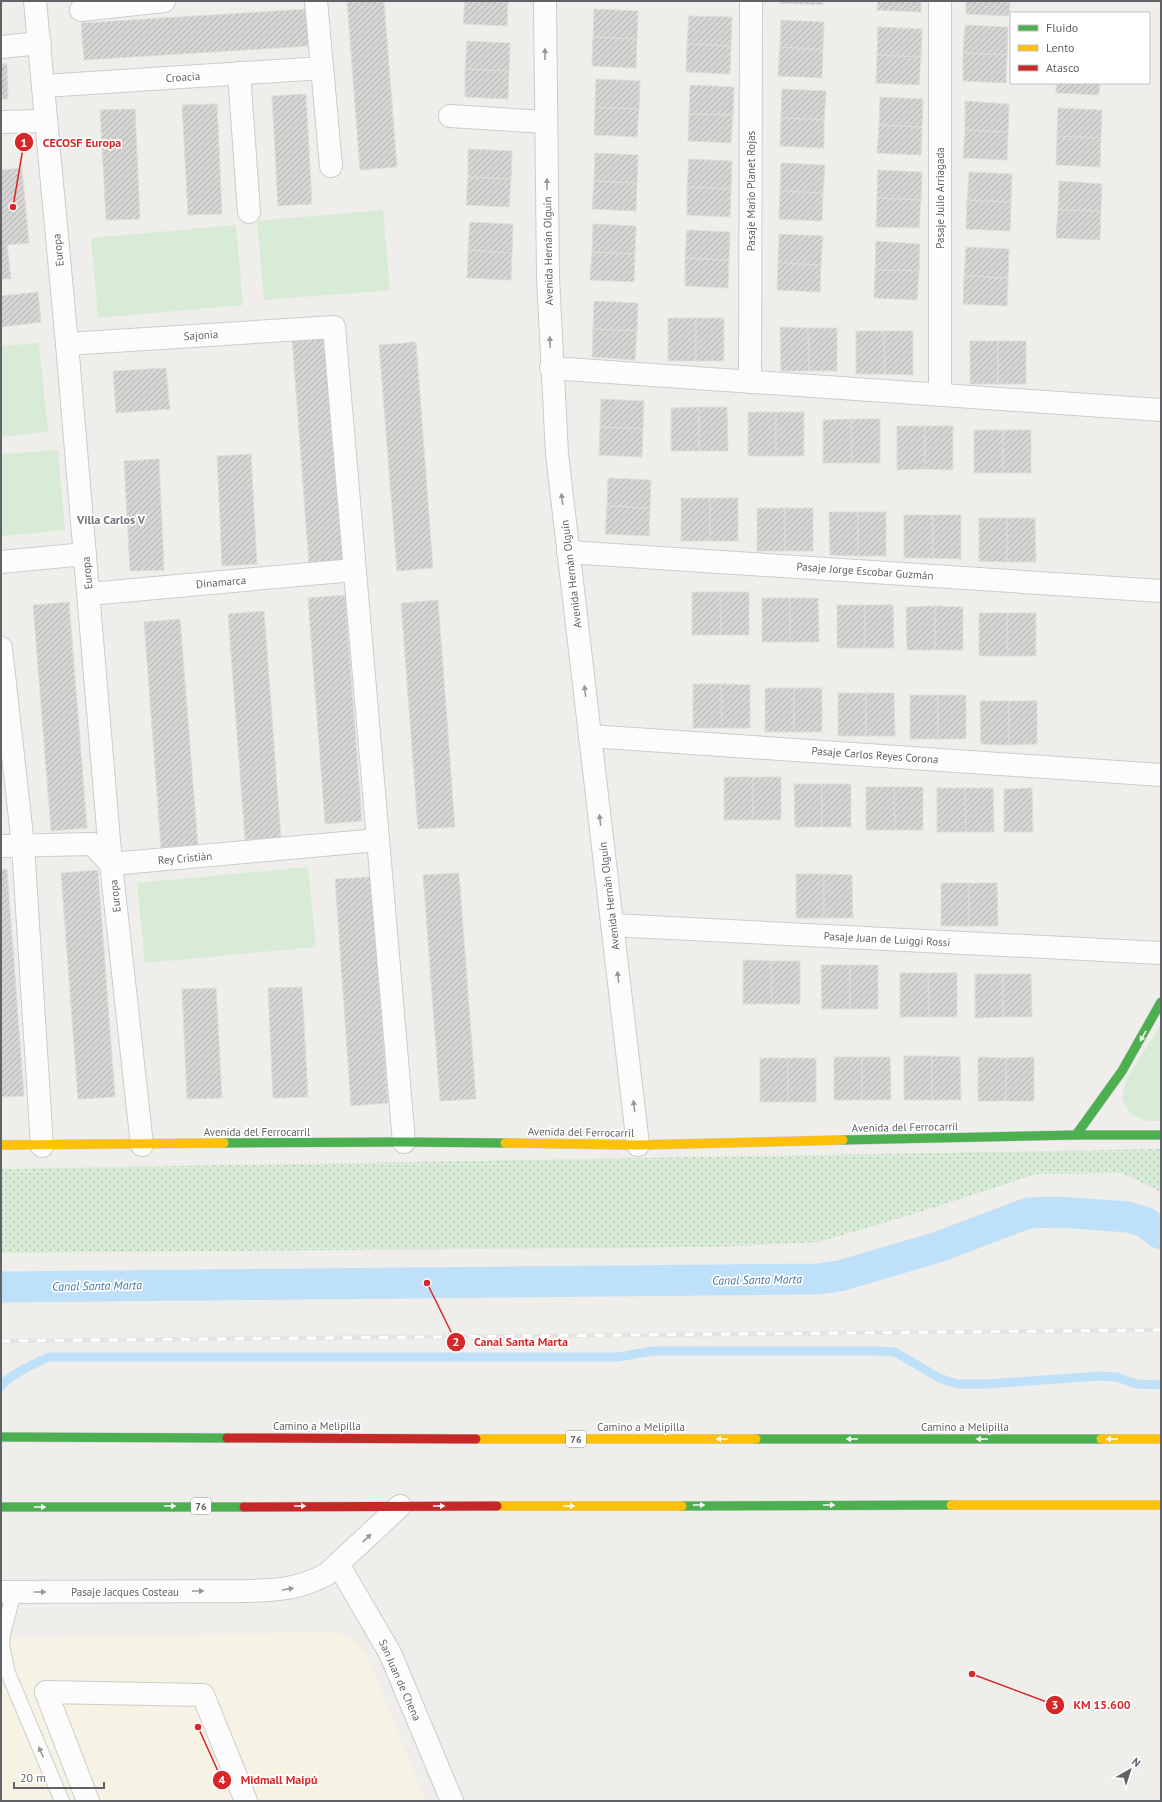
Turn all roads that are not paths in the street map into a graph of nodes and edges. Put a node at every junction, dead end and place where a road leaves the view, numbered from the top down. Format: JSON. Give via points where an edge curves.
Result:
{"nodes":[{"id":1,"x":35,"y":1,"type":"edge"},
{"id":2,"x":164,"y":1,"type":"edge"},
{"id":3,"x":316,"y":1,"type":"edge"},
{"id":4,"x":545,"y":1,"type":"edge"},
{"id":5,"x":752,"y":1,"type":"edge"},
{"id":6,"x":940,"y":1,"type":"edge"},
{"id":7,"x":81,"y":10,"type":"dead end"},
{"id":8,"x":40,"y":43,"type":"junction"},
{"id":9,"x":1,"y":47,"type":"edge"},
{"id":10,"x":322,"y":68,"type":"junction"},
{"id":11,"x":239,"y":73,"type":"junction"},
{"id":12,"x":44,"y":86,"type":"junction"},
{"id":13,"x":450,"y":116,"type":"dead end"},
{"id":14,"x":46,"y":121,"type":"junction"},
{"id":15,"x":1,"y":122,"type":"edge"},
{"id":16,"x":545,"y":122,"type":"junction"},
{"id":17,"x":331,"y":166,"type":"dead end"},
{"id":18,"x":249,"y":212,"type":"dead end"},
{"id":19,"x":67,"y":344,"type":"junction"},
{"id":20,"x":551,"y":368,"type":"junction"},
{"id":21,"x":750,"y":382,"type":"junction"},
{"id":22,"x":940,"y":394,"type":"junction"},
{"id":23,"x":1161,"y":410,"type":"edge"},
{"id":24,"x":568,"y":552,"type":"junction"},
{"id":25,"x":85,"y":554,"type":"junction"},
{"id":26,"x":1,"y":562,"type":"edge"},
{"id":27,"x":354,"y":570,"type":"junction"},
{"id":28,"x":1161,"y":591,"type":"edge"},
{"id":29,"x":89,"y":594,"type":"junction"},
{"id":30,"x":1,"y":648,"type":"edge"},
{"id":31,"x":590,"y":736,"type":"junction"},
{"id":32,"x":1161,"y":775,"type":"edge"},
{"id":33,"x":378,"y":840,"type":"junction"},
{"id":34,"x":23,"y":845,"type":"junction"},
{"id":35,"x":1,"y":846,"type":"edge"},
{"id":36,"x":111,"y":864,"type":"junction"},
{"id":37,"x":612,"y":925,"type":"junction"},
{"id":38,"x":1161,"y":953,"type":"edge"},
{"id":39,"x":1161,"y":1002,"type":"edge"},
{"id":40,"x":1076,"y":1135,"type":"junction"},
{"id":41,"x":1161,"y":1135,"type":"edge"},
{"id":42,"x":404,"y":1142,"type":"junction"},
{"id":43,"x":1,"y":1145,"type":"edge"},
{"id":44,"x":142,"y":1145,"type":"junction"},
{"id":45,"x":638,"y":1145,"type":"junction"},
{"id":46,"x":42,"y":1146,"type":"junction"},
{"id":47,"x":1,"y":1437,"type":"edge"},
{"id":48,"x":1161,"y":1439,"type":"edge"},
{"id":49,"x":1161,"y":1505,"type":"edge"},
{"id":50,"x":400,"y":1506,"type":"junction"},
{"id":51,"x":1,"y":1507,"type":"edge"},
{"id":52,"x":338,"y":1564,"type":"junction"},
{"id":53,"x":8,"y":1592,"type":"edge"},
{"id":54,"x":62,"y":1801,"type":"edge"},
{"id":55,"x":88,"y":1801,"type":"edge"},
{"id":56,"x":246,"y":1801,"type":"edge"},
{"id":57,"x":452,"y":1801,"type":"edge"}],
"edges":[{"from":1,"to":8,"type":"street","name":"Europa"},
{"from":2,"to":7,"type":"street"},
{"from":3,"to":10,"type":"street"},
{"from":16,"to":4,"type":"street","name":"Avenida Hernán Olguín","one_way":true},
{"from":5,"to":21,"type":"street","name":"Pasaje Mario Planet Rojas"},
{"from":6,"to":22,"type":"street","name":"Pasaje Julio Arriagada"},
{"from":8,"to":9,"type":"street"},
{"from":8,"to":12,"type":"street","name":"Europa"},
{"from":10,"to":11,"type":"street","name":"Croacia"},
{"from":10,"to":17,"type":"street"},
{"from":11,"to":12,"type":"street","name":"Croacia"},
{"from":11,"to":18,"type":"street"},
{"from":12,"to":14,"type":"street","name":"Europa"},
{"from":13,"to":16,"type":"street"},
{"from":14,"to":15,"type":"street"},
{"from":14,"to":19,"type":"street","name":"Europa"},
{"from":20,"to":16,"type":"street","name":"Avenida Hernán Olguín","one_way":true},
{"from":19,"to":25,"type":"street","name":"Europa"},
{"from":19,"to":27,"type":"street","name":"Sajonia","via":[[334,327]]},
{"from":20,"to":21,"type":"street"},
{"from":24,"to":20,"type":"street","name":"Avenida Hernán Olguín","one_way":true},
{"from":21,"to":22,"type":"street"},
{"from":22,"to":23,"type":"street"},
{"from":24,"to":28,"type":"street","name":"Pasaje Jorge Escobar Guzmán"},
{"from":31,"to":24,"type":"street","name":"Avenida Hernán Olguín","one_way":true},
{"from":25,"to":26,"type":"street"},
{"from":25,"to":29,"type":"street","name":"Europa"},
{"from":27,"to":29,"type":"street","name":"Dinamarca"},
{"from":27,"to":33,"type":"street"},
{"from":29,"to":36,"type":"street","name":"Europa"},
{"from":30,"to":34,"type":"street"},
{"from":31,"to":32,"type":"street","name":"Pasaje Carlos Reyes Corona"},
{"from":37,"to":31,"type":"street","name":"Avenida Hernán Olguín","one_way":true},
{"from":33,"to":36,"type":"street","name":"Rey Cristián"},
{"from":33,"to":42,"type":"street"},
{"from":34,"to":35,"type":"street"},
{"from":34,"to":36,"type":"street","via":[[92,844]]},
{"from":34,"to":46,"type":"street"},
{"from":36,"to":44,"type":"street","name":"Europa"},
{"from":37,"to":38,"type":"street","name":"Pasaje Juan de Luiggi Rossi"},
{"from":45,"to":37,"type":"street","name":"Avenida Hernán Olguín","one_way":true},
{"from":39,"to":40,"type":"main road","one_way":true,"via":[[1103,1101]]},
{"from":40,"to":41,"type":"main road","name":"Avenida del Ferrocarril"},
{"from":40,"to":45,"type":"main road","name":"Avenida del Ferrocarril"},
{"from":42,"to":44,"type":"main road","name":"Avenida del Ferrocarril"},
{"from":42,"to":45,"type":"main road","name":"Avenida del Ferrocarril"},
{"from":43,"to":46,"type":"main road","name":"Avenida del Ferrocarril"},
{"from":44,"to":46,"type":"main road","name":"Avenida del Ferrocarril"},
{"from":48,"to":47,"type":"main road","name":"Camino a Melipilla","number":"76","one_way":true},
{"from":50,"to":49,"type":"main road","number":"76","one_way":true},
{"from":51,"to":50,"type":"main road","number":"76","one_way":true},
{"from":52,"to":50,"type":"street","one_way":true},
{"from":53,"to":52,"type":"street","name":"Pasaje Jacques Costeau","one_way":true,"via":[[288,1590],[327,1574]]},
{"from":52,"to":57,"type":"street","name":"San Juan de Chena","via":[[390,1653]]},
{"from":54,"to":53,"type":"lane","one_way":true,"via":[[8,1673],[2,1645]]},
{"from":55,"to":56,"type":"street","via":[[46,1692],[203,1695]]}]}
